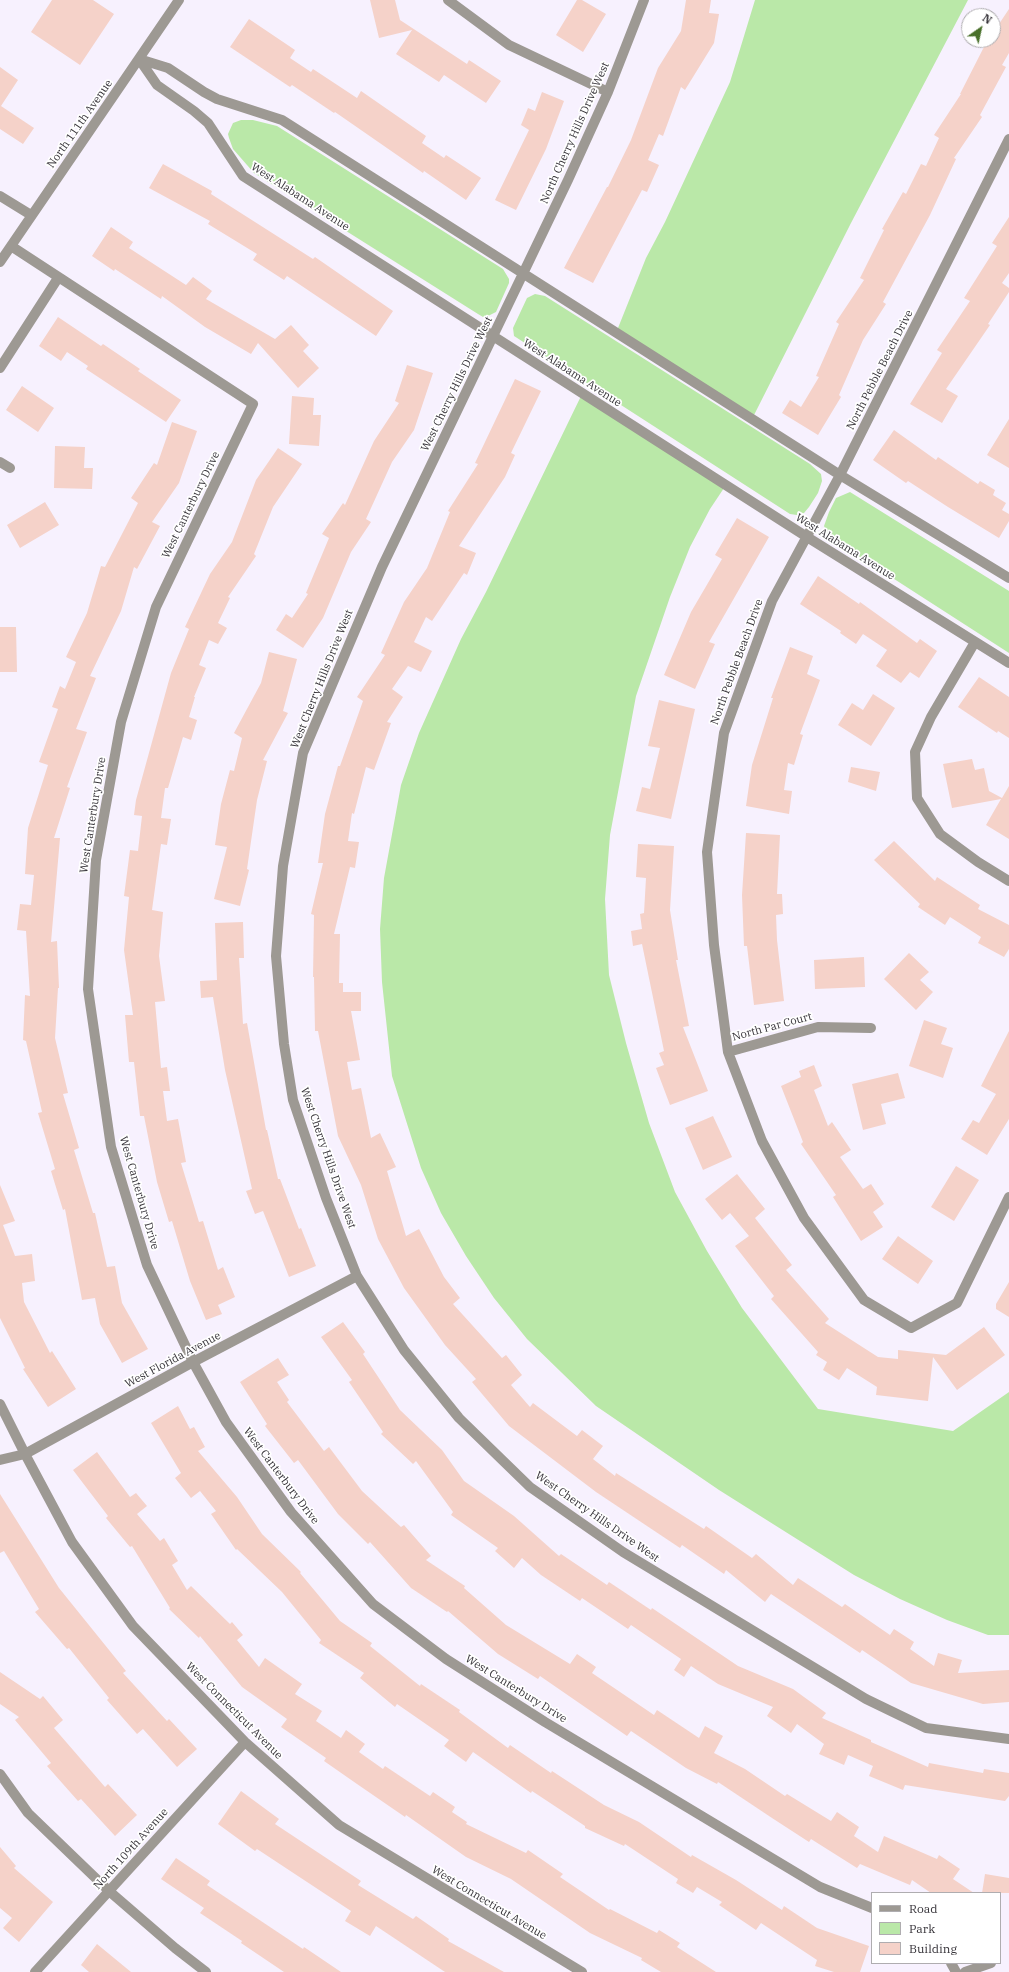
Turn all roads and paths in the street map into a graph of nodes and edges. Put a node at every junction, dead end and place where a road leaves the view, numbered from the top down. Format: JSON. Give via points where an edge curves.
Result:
{"nodes":[{"id":1,"x":179,"y":0,"type":"edge"},
{"id":2,"x":448,"y":0,"type":"edge"},
{"id":3,"x":644,"y":0,"type":"edge"},
{"id":4,"x":139,"y":59,"type":"junction"},
{"id":5,"x":608,"y":92,"type":"junction"},
{"id":6,"x":1009,"y":139,"type":"edge"},
{"id":7,"x":0,"y":196,"type":"edge"},
{"id":8,"x":31,"y":215,"type":"junction"},
{"id":9,"x":11,"y":246,"type":"junction"},
{"id":10,"x":0,"y":262,"type":"edge"},
{"id":11,"x":524,"y":274,"type":"junction"},
{"id":12,"x":58,"y":278,"type":"junction"},
{"id":13,"x":493,"y":337,"type":"junction"},
{"id":14,"x":0,"y":368,"type":"edge"},
{"id":15,"x":0,"y":462,"type":"edge"},
{"id":16,"x":10,"y":468,"type":"dead end"},
{"id":17,"x":840,"y":475,"type":"junction"},
{"id":18,"x":807,"y":537,"type":"junction"},
{"id":19,"x":1008,"y":575,"type":"edge"},
{"id":20,"x":975,"y":642,"type":"junction"},
{"id":21,"x":1009,"y":663,"type":"edge"},
{"id":22,"x":1009,"y":881,"type":"edge"},
{"id":23,"x":871,"y":1028,"type":"dead end"},
{"id":24,"x":728,"y":1052,"type":"junction"},
{"id":25,"x":1009,"y":1197,"type":"edge"},
{"id":26,"x":357,"y":1276,"type":"junction"},
{"id":27,"x":193,"y":1362,"type":"junction"},
{"id":28,"x":0,"y":1404,"type":"edge"},
{"id":29,"x":24,"y":1454,"type":"junction"},
{"id":30,"x":0,"y":1460,"type":"edge"},
{"id":31,"x":1009,"y":1738,"type":"edge"},
{"id":32,"x":245,"y":1742,"type":"junction"},
{"id":33,"x":0,"y":1774,"type":"edge"},
{"id":34,"x":110,"y":1891,"type":"junction"},
{"id":35,"x":871,"y":1908,"type":"edge"},
{"id":36,"x":988,"y":1964,"type":"edge"},
{"id":37,"x":35,"y":1972,"type":"edge"},
{"id":38,"x":206,"y":1972,"type":"edge"},
{"id":39,"x":582,"y":1972,"type":"edge"},
{"id":40,"x":965,"y":1972,"type":"edge"}],
"edges":[{"from":1,"to":4,"type":"street","name":"North 111th Avenue"},
{"from":2,"to":5,"type":"street","via":[[509,44]]},
{"from":3,"to":5,"type":"street","name":"North Cherry Hills Drive West"},
{"from":4,"to":8,"type":"street","name":"North 111th Avenue"},
{"from":4,"to":11,"type":"street","via":[[168,68],[217,99],[282,120]]},
{"from":4,"to":13,"type":"street","name":"West Alabama Avenue","via":[[157,85],[208,123],[243,176]]},
{"from":5,"to":11,"type":"street","name":"North Cherry Hills Drive West"},
{"from":6,"to":17,"type":"street","name":"North Pebble Beach Drive"},
{"from":7,"to":8,"type":"street"},
{"from":8,"to":9,"type":"street","name":"North 111th Avenue"},
{"from":9,"to":10,"type":"street","name":"North 111th Avenue"},
{"from":9,"to":12,"type":"street","name":"West Canterbury Drive"},
{"from":11,"to":13,"type":"street","name":"West Cherry Hills Drive West"},
{"from":11,"to":17,"type":"street"},
{"from":12,"to":14,"type":"street"},
{"from":12,"to":27,"type":"street","name":"West Canterbury Drive","via":[[253,404],[156,607],[121,722],[96,860],[89,966],[88,989],[111,1147],[147,1265]]},
{"from":13,"to":18,"type":"street","name":"West Alabama Avenue"},
{"from":13,"to":26,"type":"street","name":"West Cherry Hills Drive West","via":[[382,567],[303,753],[283,866],[276,956],[284,1044],[293,1100],[326,1198]]},
{"from":15,"to":16,"type":"street"},
{"from":17,"to":18,"type":"street","name":"North Pebble Beach Drive"},
{"from":17,"to":19,"type":"street"},
{"from":18,"to":20,"type":"street","name":"West Alabama Avenue"},
{"from":18,"to":24,"type":"street","name":"North Pebble Beach Drive","via":[[772,601],[724,733],[707,852],[714,945]]},
{"from":20,"to":21,"type":"street","name":"West Alabama Avenue"},
{"from":20,"to":22,"type":"street","via":[[931,717],[915,752],[917,798],[940,834]]},
{"from":23,"to":24,"type":"street","name":"North Par Court","via":[[818,1026]]},
{"from":24,"to":25,"type":"street","name":"North Pebble Beach Drive","via":[[762,1141],[804,1218],[864,1300],[911,1328],[957,1303]]},
{"from":26,"to":27,"type":"street","name":"West Florida Avenue"},
{"from":26,"to":31,"type":"street","name":"West Cherry Hills Drive West","via":[[404,1350],[459,1418],[536,1492],[623,1552],[866,1699],[926,1728]]},
{"from":27,"to":29,"type":"street","name":"West Florida Avenue"},
{"from":27,"to":35,"type":"street","name":"West Canterbury Drive","via":[[226,1422],[291,1512],[373,1604],[446,1659],[545,1722],[820,1887]]},
{"from":28,"to":29,"type":"street","name":"West Connecticut Avenue"},
{"from":29,"to":30,"type":"street","name":"West Florida Avenue"},
{"from":29,"to":32,"type":"street","name":"West Connecticut Avenue","via":[[72,1542],[133,1626]]},
{"from":32,"to":34,"type":"street","name":"North 109th Avenue"},
{"from":32,"to":39,"type":"street","name":"West Connecticut Avenue","via":[[339,1825]]},
{"from":33,"to":34,"type":"street","via":[[28,1813]]},
{"from":34,"to":37,"type":"street","name":"North 109th Avenue"},
{"from":34,"to":38,"type":"street"},
{"from":36,"to":40,"type":"street"}]}
